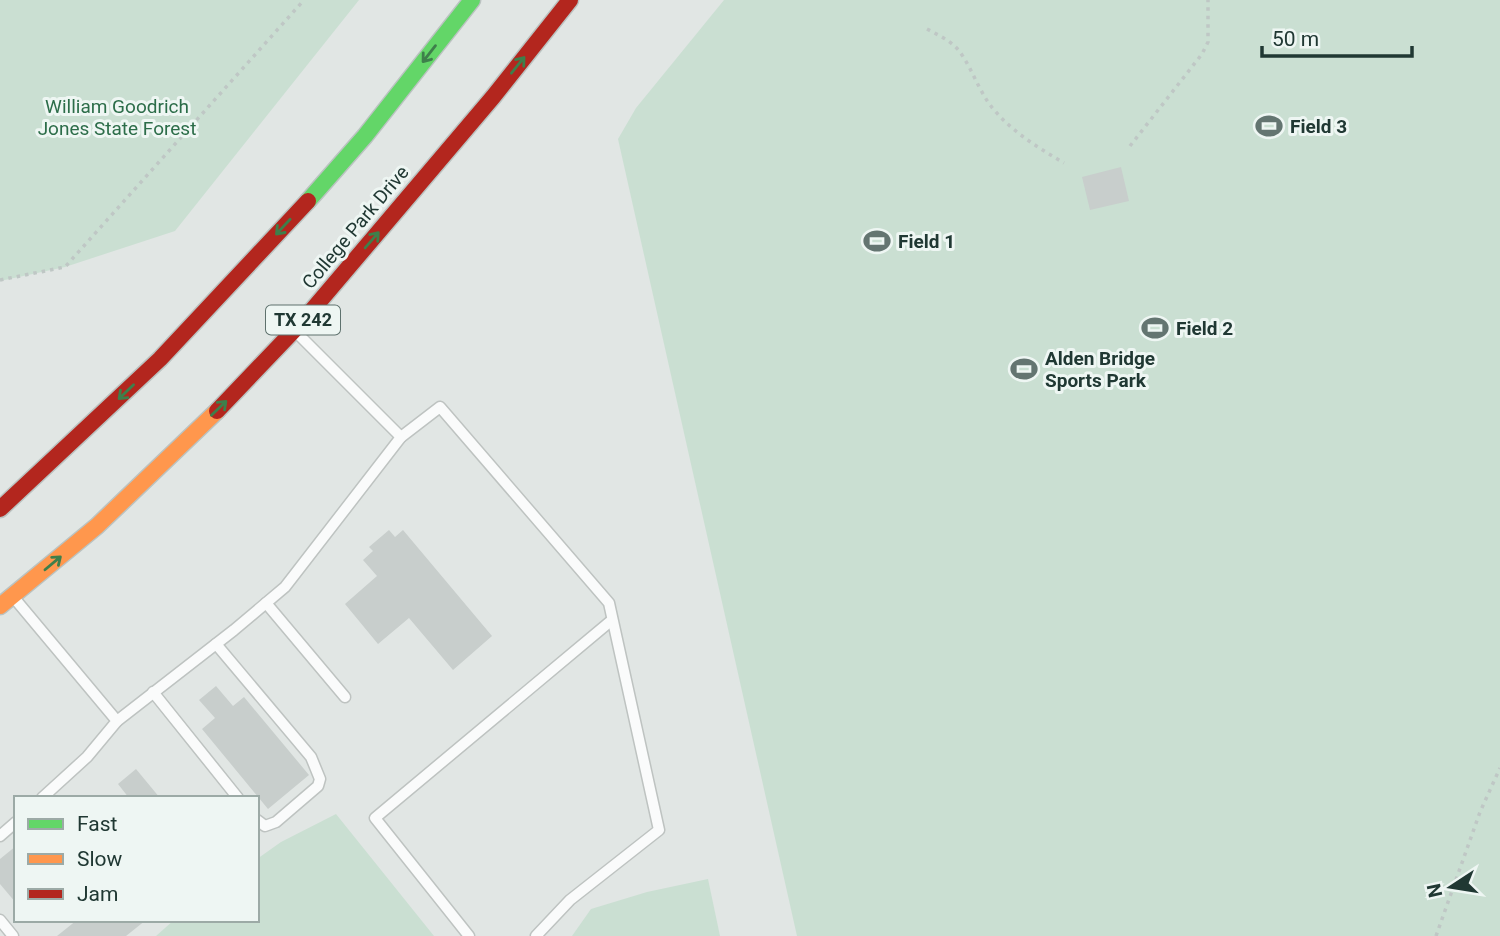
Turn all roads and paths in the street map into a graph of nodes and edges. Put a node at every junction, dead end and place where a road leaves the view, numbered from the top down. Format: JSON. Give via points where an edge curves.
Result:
{"nodes":[{"id":1,"x":304,"y":0,"type":"edge"},
{"id":2,"x":471,"y":0,"type":"edge"},
{"id":3,"x":570,"y":0,"type":"edge"},
{"id":4,"x":1208,"y":0,"type":"edge"},
{"id":5,"x":927,"y":29,"type":"dead end"},
{"id":6,"x":1130,"y":146,"type":"dead end"},
{"id":7,"x":1064,"y":163,"type":"dead end"},
{"id":8,"x":0,"y":280,"type":"edge"},
{"id":9,"x":294,"y":330,"type":"junction"},
{"id":10,"x":401,"y":437,"type":"junction"},
{"id":11,"x":0,"y":509,"type":"edge"},
{"id":12,"x":6,"y":601,"type":"edge"},
{"id":13,"x":266,"y":603,"type":"junction"},
{"id":14,"x":612,"y":620,"type":"junction"},
{"id":15,"x":216,"y":644,"type":"junction"},
{"id":16,"x":153,"y":692,"type":"junction"},
{"id":17,"x":345,"y":697,"type":"dead end"},
{"id":18,"x":117,"y":721,"type":"junction"},
{"id":19,"x":1500,"y":768,"type":"edge"},
{"id":20,"x":44,"y":796,"type":"edge"},
{"id":21,"x":236,"y":796,"type":"edge"},
{"id":22,"x":259,"y":822,"type":"edge"},
{"id":23,"x":14,"y":824,"type":"edge"},
{"id":24,"x":0,"y":836,"type":"edge"},
{"id":25,"x":0,"y":920,"type":"edge"},
{"id":26,"x":13,"y":936,"type":"edge"},
{"id":27,"x":469,"y":936,"type":"edge"},
{"id":28,"x":536,"y":936,"type":"edge"},
{"id":29,"x":1436,"y":936,"type":"edge"}],
"edges":[{"from":1,"to":8,"type":"path","via":[[65,267]]},
{"from":2,"to":11,"type":"main road","one_way":true,"via":[[365,136],[304,205],[160,359]]},
{"from":9,"to":3,"type":"main road","name":"College Park Drive","number":"TX 242","one_way":true},
{"from":4,"to":6,"type":"path","via":[[1208,42],[1202,54]]},
{"from":5,"to":7,"type":"path","via":[[962,54],[993,110],[1020,136]]},
{"from":9,"to":10,"type":"lane"},
{"from":12,"to":9,"type":"main road","name":"College Park Drive","number":"TX 242","one_way":true,"via":[[97,526]]},
{"from":10,"to":13,"type":"lane","via":[[285,587]]},
{"from":10,"to":14,"type":"lane","via":[[440,407],[609,603]]},
{"from":12,"to":18,"type":"lane"},
{"from":13,"to":15,"type":"lane"},
{"from":13,"to":17,"type":"lane"},
{"from":14,"to":27,"type":"lane","via":[[375,818]]},
{"from":14,"to":28,"type":"lane","via":[[659,830],[570,900]]},
{"from":15,"to":16,"type":"lane"},
{"from":15,"to":22,"type":"lane","via":[[311,757],[320,779],[318,786],[276,822],[265,826]]},
{"from":16,"to":18,"type":"lane"},
{"from":16,"to":21,"type":"lane"},
{"from":18,"to":20,"type":"lane","via":[[88,757]]},
{"from":19,"to":29,"type":"path"},
{"from":23,"to":24,"type":"lane"},
{"from":25,"to":26,"type":"lane"}]}
